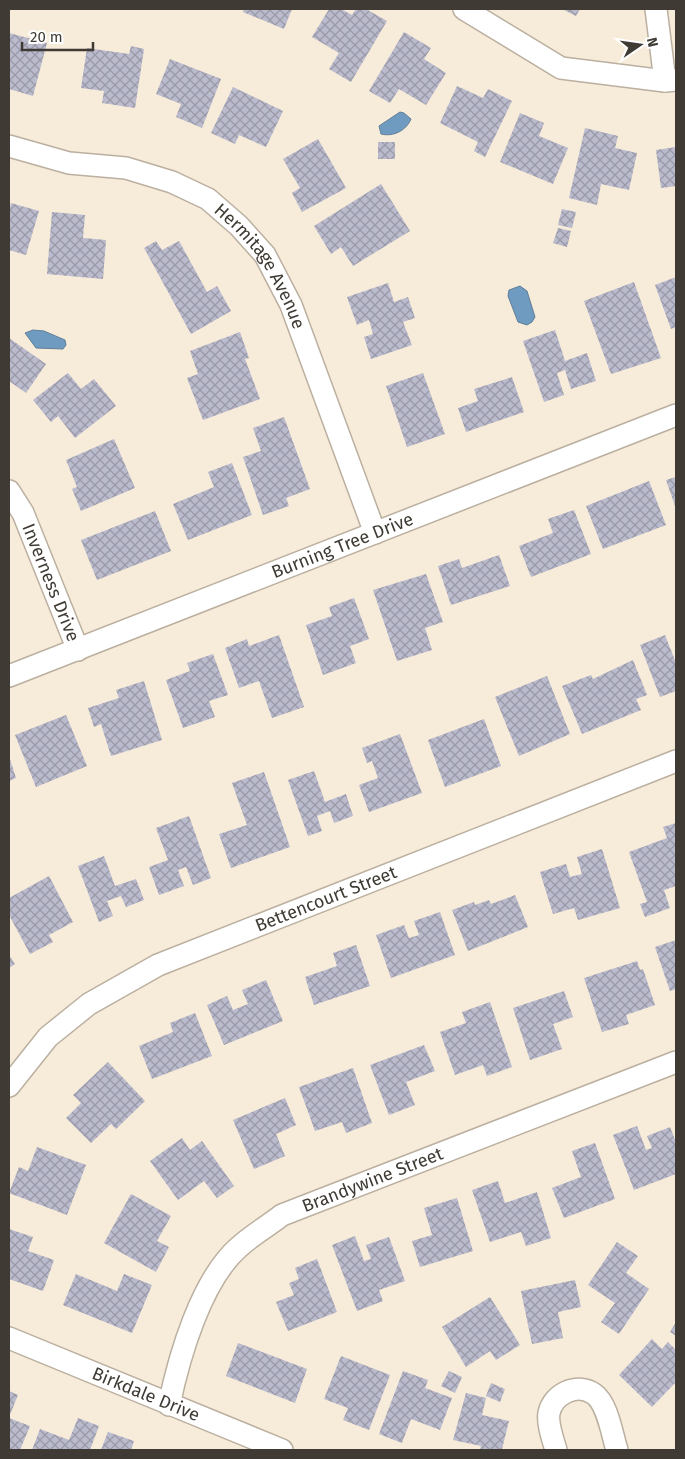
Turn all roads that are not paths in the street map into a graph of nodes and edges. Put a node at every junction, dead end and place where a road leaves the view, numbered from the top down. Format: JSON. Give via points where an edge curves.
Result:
{"nodes":[{"id":1,"x":464,"y":9,"type":"edge"},
{"id":2,"x":656,"y":9,"type":"edge"},
{"id":3,"x":670,"y":80,"type":"edge"},
{"id":4,"x":9,"y":146,"type":"edge"},
{"id":5,"x":676,"y":415,"type":"edge"},
{"id":6,"x":9,"y":491,"type":"edge"},
{"id":7,"x":375,"y":533,"type":"junction"},
{"id":8,"x":78,"y":650,"type":"junction"},
{"id":9,"x":9,"y":676,"type":"edge"},
{"id":10,"x":676,"y":761,"type":"edge"},
{"id":11,"x":676,"y":1062,"type":"edge"},
{"id":12,"x":9,"y":1086,"type":"edge"},
{"id":13,"x":9,"y":1338,"type":"edge"},
{"id":14,"x":169,"y":1405,"type":"junction"},
{"id":15,"x":282,"y":1450,"type":"edge"},
{"id":16,"x":556,"y":1450,"type":"edge"},
{"id":17,"x":617,"y":1450,"type":"edge"}],
"edges":[{"from":1,"to":3,"type":"street","via":[[561,68]]},
{"from":2,"to":3,"type":"street"},
{"from":4,"to":7,"type":"street","name":"Hermitage Avenue","via":[[69,163],[126,168],[172,182],[208,199],[239,226],[265,255],[290,305]]},
{"from":5,"to":7,"type":"street","name":"Burning Tree Drive"},
{"from":6,"to":8,"type":"street","name":"Inverness Drive","via":[[23,513]]},
{"from":7,"to":8,"type":"street","name":"Burning Tree Drive"},
{"from":8,"to":9,"type":"street","name":"Burning Tree Drive"},
{"from":10,"to":12,"type":"street","name":"Bettencourt Street","via":[[158,965],[89,1004],[48,1037]]},
{"from":11,"to":14,"type":"street","name":"Brandywine Street","via":[[282,1215],[238,1248],[213,1280],[194,1320]]},
{"from":13,"to":14,"type":"street","name":"Birkdale Drive"},
{"from":14,"to":15,"type":"street","name":"Birkdale Drive"},
{"from":16,"to":17,"type":"street","via":[[548,1414],[555,1398],[567,1391],[581,1389],[595,1394],[604,1408]]}]}
